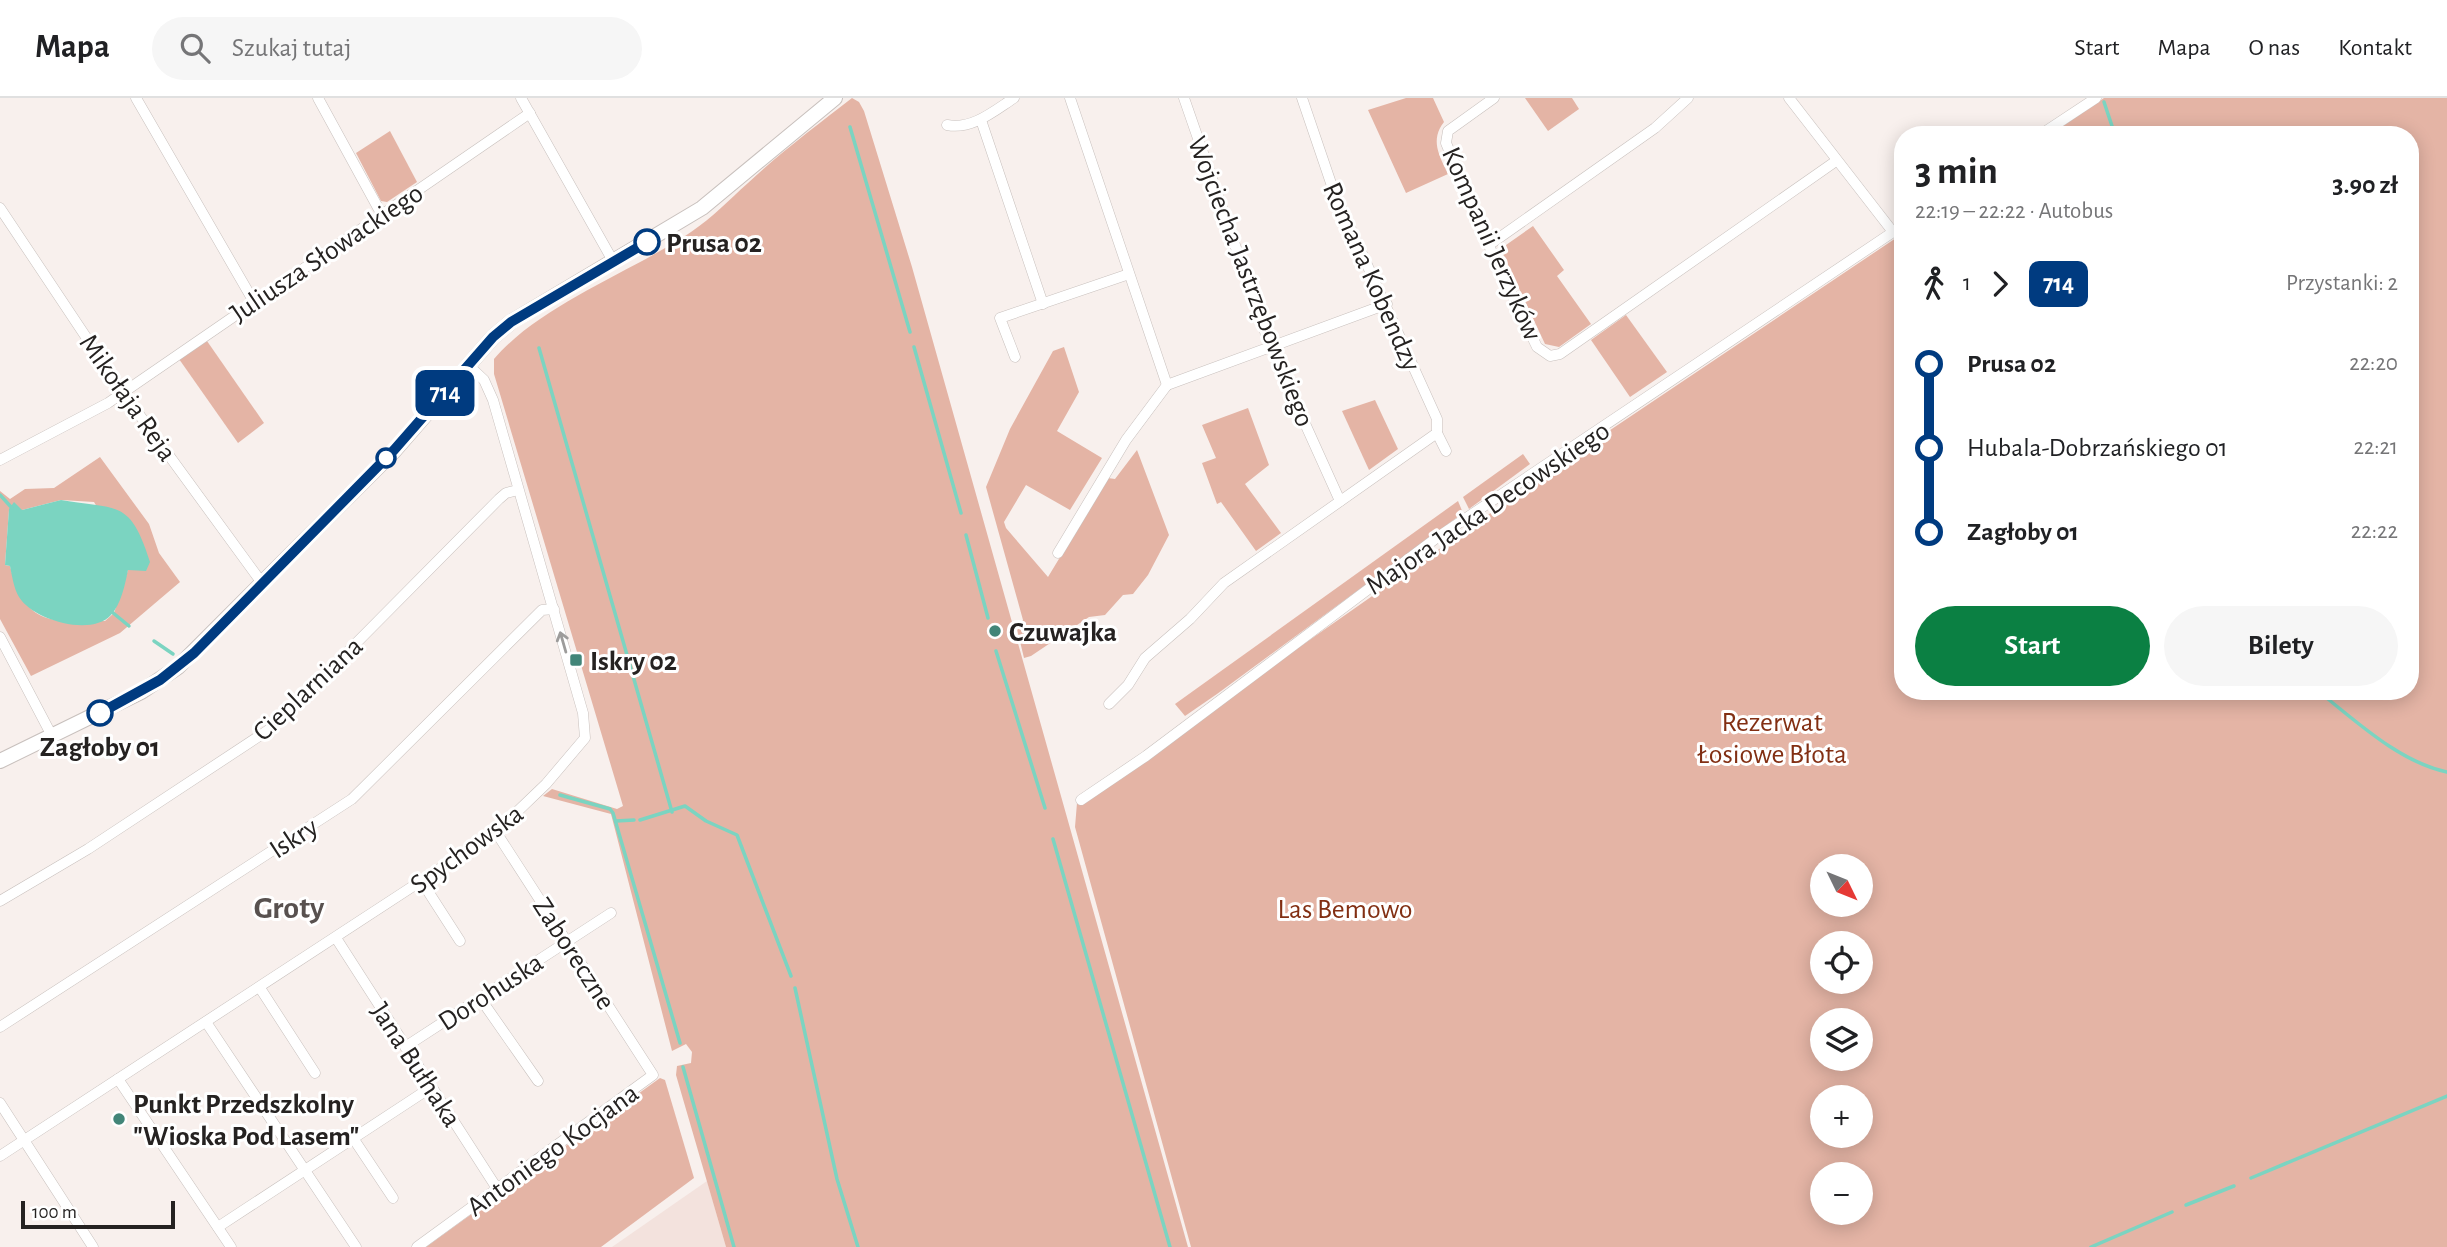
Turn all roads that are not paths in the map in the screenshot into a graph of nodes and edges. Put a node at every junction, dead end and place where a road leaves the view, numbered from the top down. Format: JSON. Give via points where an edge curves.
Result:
{"nodes":[{"id":1,"x":136,"y":98,"type":"edge"},
{"id":2,"x":318,"y":98,"type":"edge"},
{"id":3,"x":521,"y":98,"type":"edge"},
{"id":4,"x":835,"y":98,"type":"edge"},
{"id":5,"x":1014,"y":98,"type":"edge"},
{"id":6,"x":1070,"y":98,"type":"edge"},
{"id":7,"x":1184,"y":98,"type":"edge"},
{"id":8,"x":1302,"y":98,"type":"edge"},
{"id":9,"x":1494,"y":98,"type":"edge"},
{"id":10,"x":1689,"y":98,"type":"edge"},
{"id":11,"x":1789,"y":98,"type":"edge"},
{"id":12,"x":2096,"y":98,"type":"edge"},
{"id":13,"x":530,"y":113,"type":"junction"},
{"id":14,"x":981,"y":120,"type":"junction"},
{"id":15,"x":947,"y":125,"type":"dead end"},
{"id":16,"x":2054,"y":126,"type":"edge"},
{"id":17,"x":1836,"y":161,"type":"junction"},
{"id":18,"x":0,"y":208,"type":"edge"},
{"id":19,"x":382,"y":215,"type":"junction"},
{"id":20,"x":1894,"y":225,"type":"edge"},
{"id":21,"x":1894,"y":232,"type":"edge"},
{"id":22,"x":1489,"y":246,"type":"junction"},
{"id":23,"x":613,"y":261,"type":"junction"},
{"id":24,"x":1129,"y":274,"type":"junction"},
{"id":25,"x":254,"y":302,"type":"junction"},
{"id":26,"x":1043,"y":304,"type":"junction"},
{"id":27,"x":1387,"y":304,"type":"junction"},
{"id":28,"x":1270,"y":346,"type":"junction"},
{"id":29,"x":1015,"y":357,"type":"dead end"},
{"id":30,"x":468,"y":365,"type":"junction"},
{"id":31,"x":1167,"y":384,"type":"junction"},
{"id":32,"x":122,"y":391,"type":"junction"},
{"id":33,"x":1437,"y":433,"type":"junction"},
{"id":34,"x":1446,"y":451,"type":"dead end"},
{"id":35,"x":0,"y":460,"type":"edge"},
{"id":36,"x":519,"y":490,"type":"junction"},
{"id":37,"x":1340,"y":501,"type":"junction"},
{"id":38,"x":1058,"y":553,"type":"dead end"},
{"id":39,"x":262,"y":583,"type":"junction"},
{"id":40,"x":554,"y":609,"type":"junction"},
{"id":41,"x":0,"y":637,"type":"edge"},
{"id":42,"x":1109,"y":704,"type":"dead end"},
{"id":43,"x":52,"y":736,"type":"junction"},
{"id":44,"x":0,"y":761,"type":"edge"},
{"id":45,"x":1081,"y":800,"type":"dead end"},
{"id":46,"x":496,"y":832,"type":"junction"},
{"id":47,"x":422,"y":882,"type":"junction"},
{"id":48,"x":0,"y":901,"type":"edge"},
{"id":49,"x":611,"y":913,"type":"dead end"},
{"id":50,"x":336,"y":938,"type":"junction"},
{"id":51,"x":566,"y":940,"type":"junction"},
{"id":52,"x":460,"y":942,"type":"dead end"},
{"id":53,"x":260,"y":988,"type":"junction"},
{"id":54,"x":480,"y":998,"type":"junction"},
{"id":55,"x":206,"y":1022,"type":"junction"},
{"id":56,"x":0,"y":1027,"type":"edge"},
{"id":57,"x":405,"y":1047,"type":"junction"},
{"id":58,"x":315,"y":1073,"type":"dead end"},
{"id":59,"x":653,"y":1075,"type":"joint"},
{"id":60,"x":117,"y":1079,"type":"junction"},
{"id":61,"x":538,"y":1081,"type":"dead end"},
{"id":62,"x":430,"y":1088,"type":"junction"},
{"id":63,"x":0,"y":1103,"type":"edge"},
{"id":64,"x":353,"y":1138,"type":"junction"},
{"id":65,"x":24,"y":1140,"type":"junction"},
{"id":66,"x":0,"y":1156,"type":"edge"},
{"id":67,"x":305,"y":1170,"type":"junction"},
{"id":68,"x":498,"y":1190,"type":"junction"},
{"id":69,"x":393,"y":1198,"type":"dead end"},
{"id":70,"x":218,"y":1227,"type":"junction"},
{"id":71,"x":93,"y":1247,"type":"edge"},
{"id":72,"x":231,"y":1247,"type":"edge"},
{"id":73,"x":356,"y":1247,"type":"edge"},
{"id":74,"x":417,"y":1247,"type":"edge"}],
"edges":[{"from":1,"to":25,"type":"street"},
{"from":2,"to":19,"type":"street"},
{"from":3,"to":13,"type":"street"},
{"from":4,"to":23,"type":"street","via":[[702,208]]},
{"from":5,"to":14,"type":"street"},
{"from":6,"to":24,"type":"street"},
{"from":7,"to":28,"type":"street","name":"Wojciecha Jastrzębowskiego"},
{"from":8,"to":27,"type":"street","name":"Romana Kobendzy","via":[[1329,180]]},
{"from":9,"to":22,"type":"street","name":"Kompanii Jerzyków","via":[[1446,136],[1449,155]]},
{"from":10,"to":22,"type":"street","via":[[1655,128]]},
{"from":11,"to":17,"type":"street"},
{"from":12,"to":16,"type":"street"},
{"from":13,"to":19,"type":"street","name":"Juliusza Słowackiego"},
{"from":13,"to":23,"type":"street"},
{"from":14,"to":15,"type":"street"},
{"from":14,"to":26,"type":"street"},
{"from":17,"to":20,"type":"street"},
{"from":17,"to":22,"type":"street","name":"Kompanii Jerzyków","via":[[1560,354],[1550,356],[1537,347]]},
{"from":18,"to":32,"type":"street","name":"Mikołaja Reja"},
{"from":19,"to":25,"type":"street","name":"Juliusza Słowackiego"},
{"from":21,"to":45,"type":"street","name":"Majora Jacka Decowskiego","via":[[1435,539]]},
{"from":23,"to":30,"type":"street","via":[[511,322]]},
{"from":24,"to":26,"type":"street"},
{"from":24,"to":31,"type":"street"},
{"from":25,"to":32,"type":"street","name":"Juliusza Słowackiego"},
{"from":26,"to":29,"type":"street","via":[[1000,318]]},
{"from":27,"to":28,"type":"street"},
{"from":27,"to":33,"type":"street","name":"Romana Kobendzy","via":[[1437,419]]},
{"from":28,"to":31,"type":"street"},
{"from":28,"to":37,"type":"street","name":"Wojciecha Jastrzębowskiego"},
{"from":30,"to":36,"type":"street","name":"Spychowska","via":[[489,388]]},
{"from":30,"to":39,"type":"street","via":[[422,420]]},
{"from":31,"to":38,"type":"street","via":[[1119,451]]},
{"from":32,"to":35,"type":"street","name":"Juliusza Słowackiego","via":[[94,412]]},
{"from":32,"to":39,"type":"street","name":"Mikołaja Reja"},
{"from":33,"to":34,"type":"street","name":"Romana Kobendzy"},
{"from":33,"to":37,"type":"street"},
{"from":36,"to":40,"type":"street","name":"Spychowska"},
{"from":36,"to":48,"type":"street","name":"Cieplarniana","via":[[499,499],[273,727]]},
{"from":37,"to":42,"type":"street","via":[[1217,589],[1146,658]]},
{"from":39,"to":43,"type":"street","via":[[160,680]]},
{"from":46,"to":40,"type":"street","name":"Spychowska","one_way":true,"via":[[573,754],[587,732]]},
{"from":40,"to":56,"type":"street","name":"Iskry","via":[[542,610],[352,799]]},
{"from":41,"to":43,"type":"street"},
{"from":43,"to":44,"type":"street"},
{"from":46,"to":47,"type":"street","name":"Spychowska"},
{"from":46,"to":51,"type":"street","name":"Zaboreczne"},
{"from":47,"to":50,"type":"street","name":"Spychowska"},
{"from":47,"to":52,"type":"street"},
{"from":49,"to":51,"type":"street","name":"Dorohuska"},
{"from":50,"to":53,"type":"street","name":"Spychowska"},
{"from":50,"to":57,"type":"street","name":"Jana Bułhaka"},
{"from":51,"to":54,"type":"street","name":"Dorohuska"},
{"from":51,"to":59,"type":"street","name":"Zaboreczne"},
{"from":53,"to":55,"type":"street","name":"Spychowska"},
{"from":53,"to":58,"type":"street"},
{"from":54,"to":57,"type":"street","name":"Dorohuska"},
{"from":54,"to":61,"type":"street"},
{"from":55,"to":60,"type":"street","name":"Spychowska"},
{"from":55,"to":67,"type":"street"},
{"from":57,"to":62,"type":"street","name":"Jana Bułhaka"},
{"from":59,"to":68,"type":"street","name":"Antoniego Kocjana"},
{"from":60,"to":65,"type":"street","name":"Spychowska"},
{"from":60,"to":70,"type":"street"},
{"from":62,"to":64,"type":"street"},
{"from":62,"to":68,"type":"street","name":"Jana Bułhaka"},
{"from":63,"to":65,"type":"street"},
{"from":64,"to":67,"type":"street"},
{"from":64,"to":69,"type":"street"},
{"from":65,"to":66,"type":"street","name":"Spychowska"},
{"from":65,"to":71,"type":"street"},
{"from":67,"to":70,"type":"street"},
{"from":67,"to":73,"type":"street"},
{"from":68,"to":74,"type":"street","name":"Antoniego Kocjana"},
{"from":70,"to":72,"type":"street"}]}
